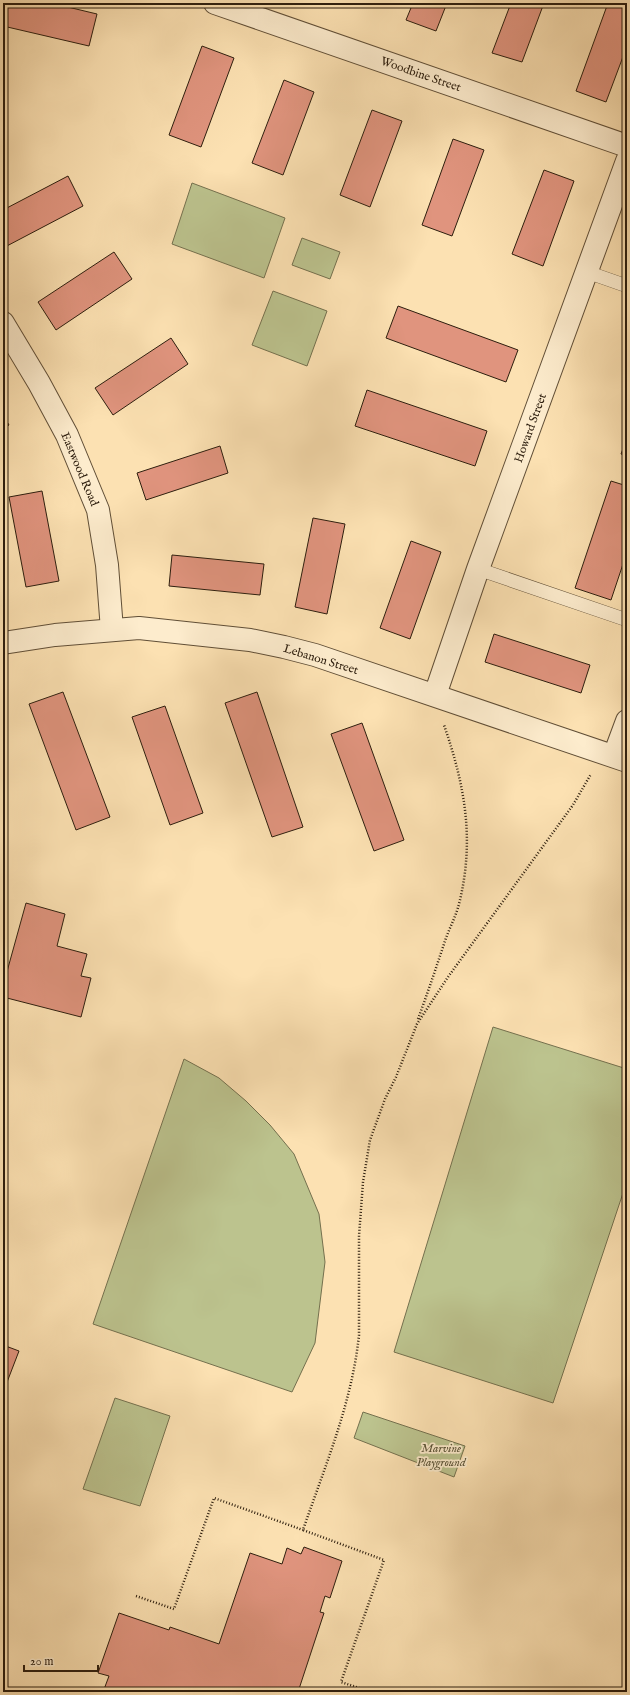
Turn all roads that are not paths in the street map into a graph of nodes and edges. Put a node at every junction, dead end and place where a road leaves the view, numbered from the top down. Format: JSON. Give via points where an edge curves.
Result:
{"nodes":[{"id":1,"x":216,"y":3,"type":"edge"},
{"id":2,"x":272,"y":12,"type":"edge"},
{"id":3,"x":627,"y":146,"type":"edge"},
{"id":4,"x":627,"y":161,"type":"edge"},
{"id":5,"x":587,"y":272,"type":"junction"},
{"id":6,"x":627,"y":286,"type":"edge"},
{"id":7,"x":3,"y":323,"type":"edge"},
{"id":8,"x":478,"y":569,"type":"junction"},
{"id":9,"x":627,"y":620,"type":"edge"},
{"id":10,"x":112,"y":630,"type":"junction"},
{"id":11,"x":3,"y":643,"type":"edge"},
{"id":12,"x":435,"y":695,"type":"junction"},
{"id":13,"x":627,"y":720,"type":"edge"},
{"id":14,"x":620,"y":758,"type":"edge"}],
"edges":[{"from":1,"to":2,"type":"street","name":"Woodbine Street"},
{"from":2,"to":3,"type":"street","name":"Woodbine Street"},
{"from":4,"to":5,"type":"street","name":"Howard Street"},
{"from":5,"to":6,"type":"lane"},
{"from":5,"to":8,"type":"street","name":"Howard Street"},
{"from":7,"to":10,"type":"street","name":"Eastwood Road","via":[[63,428],[98,510],[107,565]]},
{"from":8,"to":9,"type":"lane"},
{"from":8,"to":12,"type":"street","name":"Howard Street"},
{"from":10,"to":11,"type":"street","name":"Lebanon Street"},
{"from":10,"to":12,"type":"street","name":"Lebanon Street","via":[[139,628],[250,640],[315,655]]},
{"from":12,"to":14,"type":"street","name":"Lebanon Street"},
{"from":13,"to":14,"type":"street"}]}
